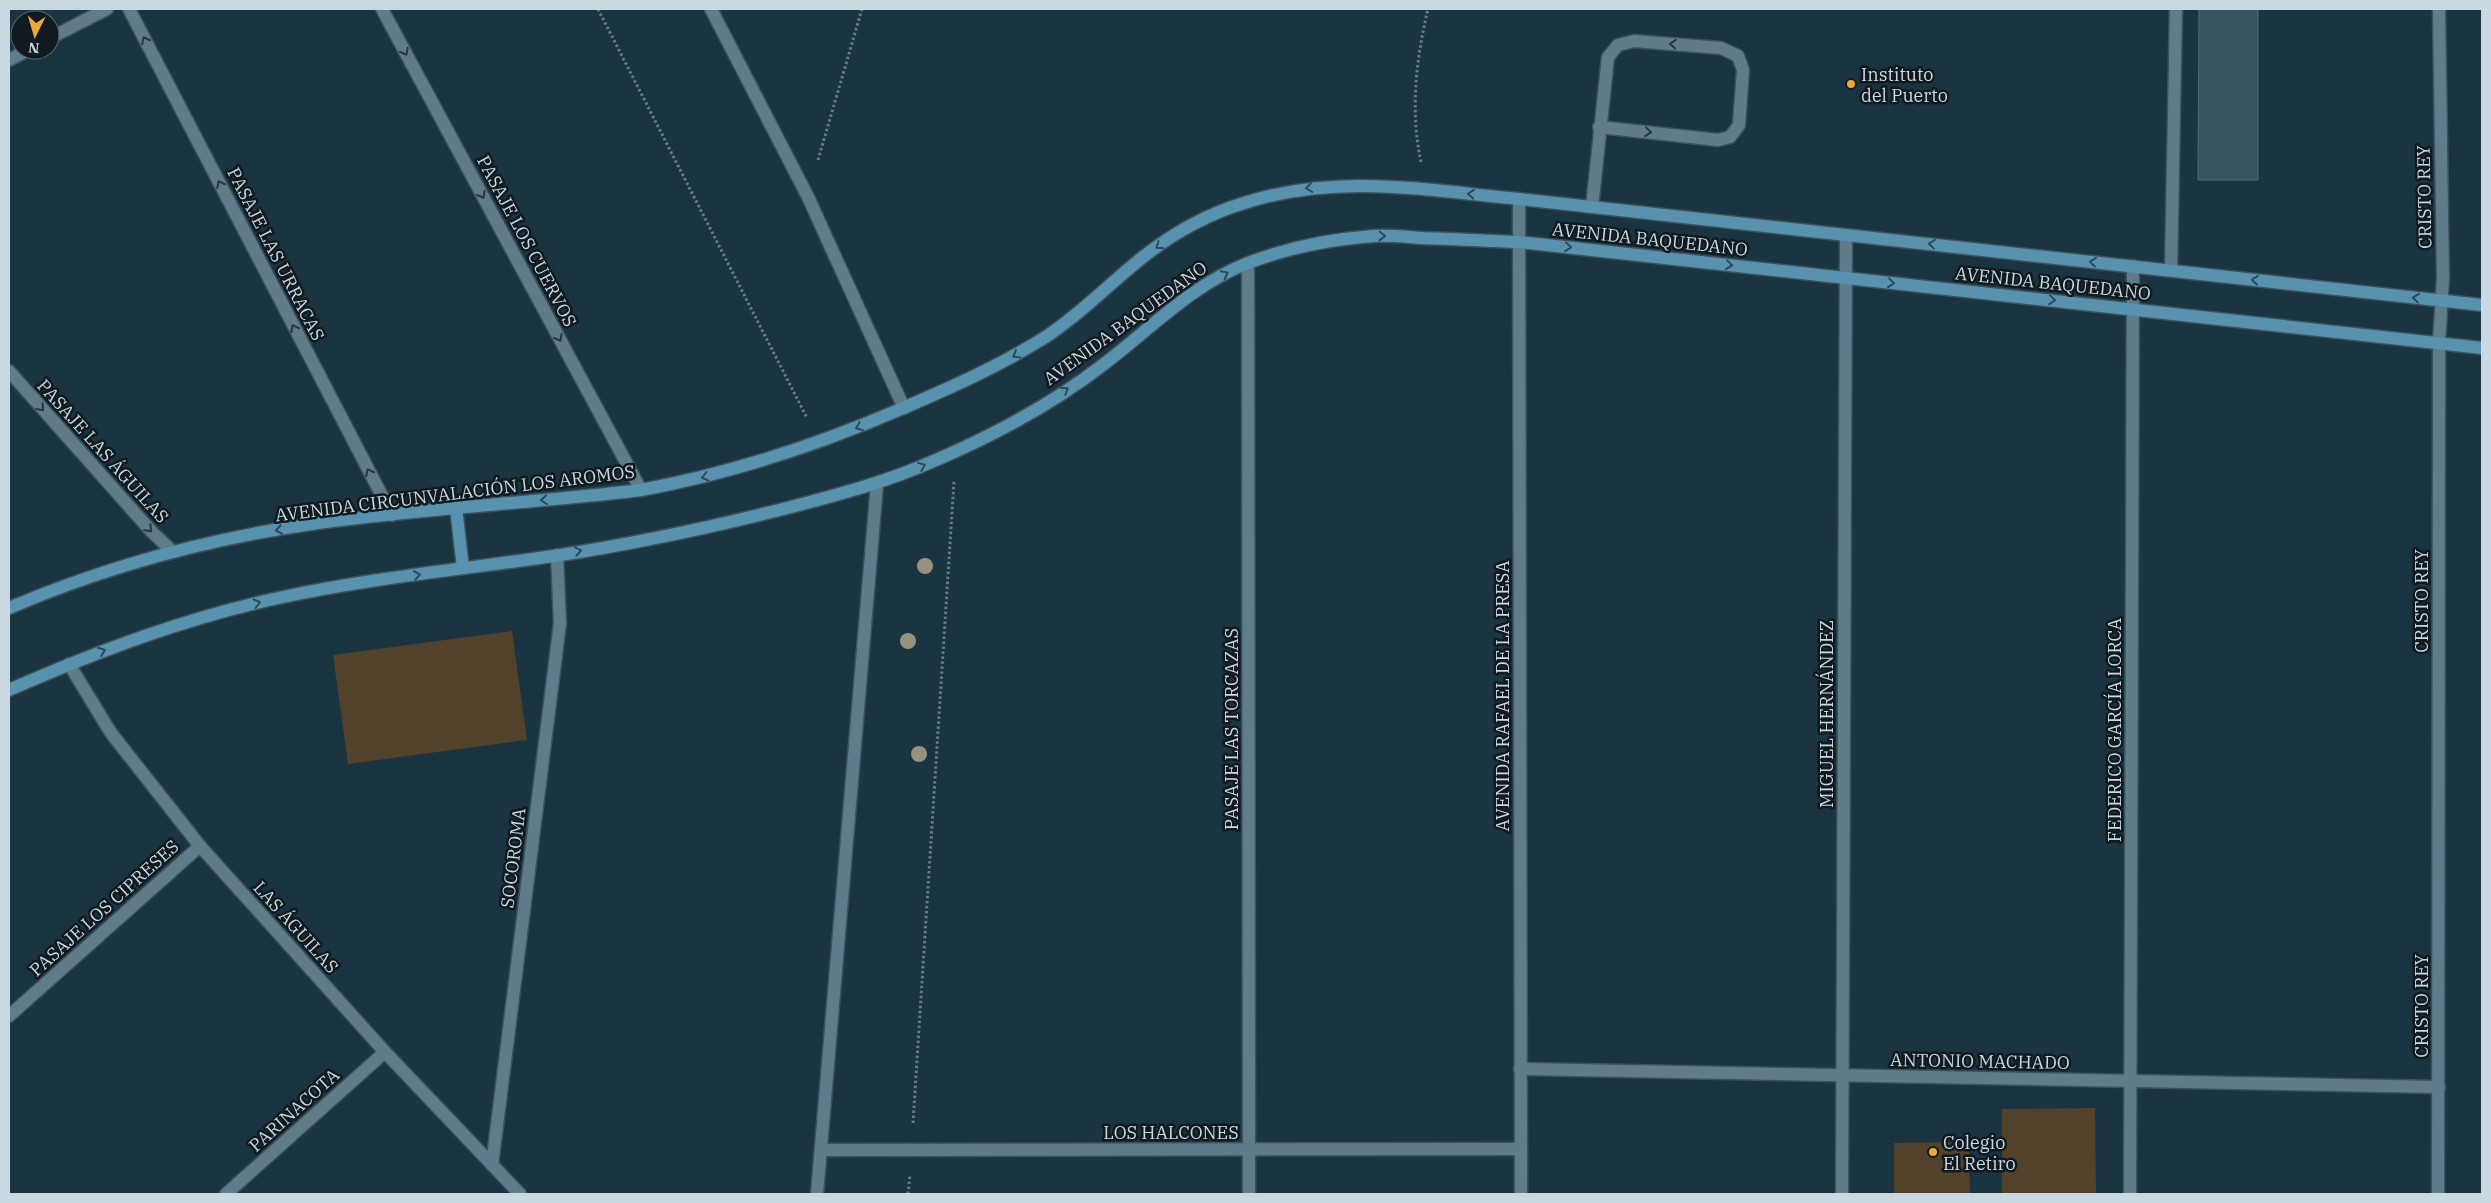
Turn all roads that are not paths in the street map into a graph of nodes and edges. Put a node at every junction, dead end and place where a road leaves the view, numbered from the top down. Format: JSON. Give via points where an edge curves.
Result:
{"nodes":[{"id":1,"x":107,"y":9,"type":"edge"},
{"id":2,"x":129,"y":9,"type":"edge"},
{"id":3,"x":382,"y":9,"type":"edge"},
{"id":4,"x":711,"y":9,"type":"edge"},
{"id":5,"x":2176,"y":9,"type":"edge"},
{"id":6,"x":2439,"y":9,"type":"edge"},
{"id":7,"x":60,"y":33,"type":"edge"},
{"id":8,"x":1599,"y":127,"type":"junction"},
{"id":9,"x":1519,"y":199,"type":"junction"},
{"id":10,"x":1592,"y":207,"type":"junction"},
{"id":11,"x":1846,"y":235,"type":"junction"},
{"id":12,"x":1519,"y":242,"type":"junction"},
{"id":13,"x":1248,"y":263,"type":"junction"},
{"id":14,"x":2133,"y":266,"type":"junction"},
{"id":15,"x":2171,"y":270,"type":"junction"},
{"id":16,"x":1845,"y":277,"type":"junction"},
{"id":17,"x":2442,"y":301,"type":"junction"},
{"id":18,"x":2482,"y":305,"type":"edge"},
{"id":19,"x":2133,"y":309,"type":"junction"},
{"id":20,"x":2439,"y":343,"type":"junction"},
{"id":21,"x":2482,"y":348,"type":"edge"},
{"id":22,"x":9,"y":372,"type":"edge"},
{"id":23,"x":904,"y":408,"type":"junction"},
{"id":24,"x":877,"y":484,"type":"junction"},
{"id":25,"x":641,"y":490,"type":"junction"},
{"id":26,"x":456,"y":508,"type":"junction"},
{"id":27,"x":392,"y":516,"type":"junction"},
{"id":28,"x":173,"y":552,"type":"junction"},
{"id":29,"x":557,"y":555,"type":"junction"},
{"id":30,"x":464,"y":568,"type":"junction"},
{"id":31,"x":9,"y":608,"type":"edge"},
{"id":32,"x":68,"y":664,"type":"junction"},
{"id":33,"x":9,"y":690,"type":"edge"},
{"id":34,"x":200,"y":846,"type":"junction"},
{"id":35,"x":9,"y":1016,"type":"edge"},
{"id":36,"x":385,"y":1052,"type":"junction"},
{"id":37,"x":1520,"y":1069,"type":"junction"},
{"id":38,"x":1842,"y":1075,"type":"junction"},
{"id":39,"x":2130,"y":1081,"type":"junction"},
{"id":40,"x":2438,"y":1087,"type":"junction"},
{"id":41,"x":1521,"y":1148,"type":"junction"},
{"id":42,"x":1249,"y":1149,"type":"junction"},
{"id":43,"x":821,"y":1150,"type":"junction"},
{"id":44,"x":492,"y":1165,"type":"junction"},
{"id":45,"x":226,"y":1194,"type":"edge"},
{"id":46,"x":520,"y":1194,"type":"edge"},
{"id":47,"x":818,"y":1194,"type":"edge"},
{"id":48,"x":1249,"y":1194,"type":"edge"},
{"id":49,"x":1521,"y":1194,"type":"edge"},
{"id":50,"x":1842,"y":1194,"type":"edge"},
{"id":51,"x":2130,"y":1194,"type":"edge"},
{"id":52,"x":2438,"y":1194,"type":"edge"}],
"edges":[{"from":1,"to":7,"type":"street"},
{"from":27,"to":2,"type":"street","name":"PASAJE LAS URRACAS","one_way":true},
{"from":3,"to":25,"type":"street","name":"PASAJE LOS CUERVOS","one_way":true},
{"from":4,"to":23,"type":"street","via":[[808,197]]},
{"from":5,"to":15,"type":"street"},
{"from":6,"to":17,"type":"street","name":"CRISTO REY"},
{"from":8,"to":8,"type":"street","one_way":true,"via":[[1718,140],[1730,137],[1738,125],[1743,70],[1738,56],[1721,48],[1634,41],[1618,45],[1608,57]]},
{"from":8,"to":10,"type":"street"},
{"from":9,"to":10,"type":"main road","name":"AVENIDA BAQUEDANO"},
{"from":9,"to":12,"type":"street","name":"AVENIDA RAFAEL DE LA PRESA"},
{"from":9,"to":23,"type":"main road","name":"AVENIDA BAQUEDANO","one_way":true,"via":[[1369,184],[1284,192],[1242,203],[1174,236],[1143,257],[1083,309],[1012,357]]},
{"from":10,"to":11,"type":"main road","name":"AVENIDA BAQUEDANO"},
{"from":14,"to":11,"type":"main road","name":"AVENIDA BAQUEDANO","one_way":true},
{"from":11,"to":16,"type":"street","name":"MIGUEL HERNÁNDEZ"},
{"from":13,"to":12,"type":"main road","name":"AVENIDA BAQUEDANO","one_way":true,"via":[[1307,247],[1376,236]]},
{"from":12,"to":16,"type":"main road","name":"AVENIDA BAQUEDANO","one_way":true},
{"from":12,"to":37,"type":"street","name":"AVENIDA RAFAEL DE LA PRESA"},
{"from":24,"to":13,"type":"main road","name":"AVENIDA BAQUEDANO","one_way":true,"via":[[956,450],[1054,397],[1100,367],[1193,293]]},
{"from":13,"to":42,"type":"street","name":"PASAJE LAS TORCAZAS"},
{"from":14,"to":15,"type":"main road","name":"AVENIDA BAQUEDANO"},
{"from":14,"to":19,"type":"street","name":"FEDERICO GARCÍA LORCA"},
{"from":17,"to":15,"type":"main road","name":"AVENIDA BAQUEDANO","one_way":true},
{"from":16,"to":19,"type":"main road","name":"AVENIDA BAQUEDANO","one_way":true},
{"from":16,"to":38,"type":"street","name":"MIGUEL HERNÁNDEZ"},
{"from":17,"to":18,"type":"main road","name":"AVENIDA BAQUEDANO"},
{"from":17,"to":20,"type":"street","name":"CRISTO REY"},
{"from":19,"to":20,"type":"main road","name":"AVENIDA BAQUEDANO"},
{"from":19,"to":39,"type":"street","name":"FEDERICO GARCÍA LORCA"},
{"from":20,"to":21,"type":"main road","name":"AVENIDA BAQUEDANO"},
{"from":20,"to":40,"type":"street","name":"CRISTO REY"},
{"from":22,"to":28,"type":"street","name":"PASAJE LAS ÁGUILAS","one_way":true,"via":[[151,532]]},
{"from":23,"to":25,"type":"main road","name":"AVENIDA CIRCUNVALACIÓN LOS AROMOS","one_way":true,"via":[[820,442],[733,470]]},
{"from":29,"to":24,"type":"main road","one_way":true,"via":[[760,515]]},
{"from":24,"to":43,"type":"street"},
{"from":25,"to":26,"type":"main road","name":"AVENIDA CIRCUNVALACIÓN LOS AROMOS","one_way":true},
{"from":26,"to":27,"type":"main road","name":"AVENIDA CIRCUNVALACIÓN LOS AROMOS"},
{"from":26,"to":30,"type":"main road"},
{"from":27,"to":28,"type":"main road","name":"AVENIDA CIRCUNVALACIÓN LOS AROMOS","one_way":true,"via":[[309,525]]},
{"from":28,"to":31,"type":"main road","name":"AVENIDA CIRCUNVALACIÓN LOS AROMOS","via":[[104,572]]},
{"from":29,"to":30,"type":"main road"},
{"from":29,"to":44,"type":"street","name":"SOCOROMA","via":[[560,623]]},
{"from":32,"to":30,"type":"main road","one_way":true,"via":[[165,629],[281,598]]},
{"from":32,"to":33,"type":"main road"},
{"from":32,"to":34,"type":"street","name":"LAS ÁGUILAS","via":[[111,733]]},
{"from":34,"to":35,"type":"street","name":"PASAJE LOS CIPRESES"},
{"from":34,"to":36,"type":"street","name":"LAS ÁGUILAS"},
{"from":36,"to":44,"type":"street","name":"LAS ÁGUILAS"},
{"from":36,"to":45,"type":"street","name":"PARINACOTA"},
{"from":37,"to":38,"type":"street","name":"ANTONIO MACHADO"},
{"from":37,"to":41,"type":"street","name":"AVENIDA RAFAEL DE LA PRESA"},
{"from":38,"to":39,"type":"street","name":"ANTONIO MACHADO"},
{"from":38,"to":50,"type":"street","name":"MIGUEL HERNÁNDEZ"},
{"from":39,"to":40,"type":"street","name":"ANTONIO MACHADO"},
{"from":39,"to":51,"type":"street","name":"FEDERICO GARCÍA LORCA"},
{"from":40,"to":52,"type":"street","name":"CRISTO REY"},
{"from":41,"to":42,"type":"street","name":"LOS HALCONES"},
{"from":41,"to":49,"type":"street","name":"AVENIDA RAFAEL DE LA PRESA"},
{"from":42,"to":43,"type":"street","name":"LOS HALCONES"},
{"from":42,"to":48,"type":"street","name":"PASAJE LAS TORCAZAS"},
{"from":43,"to":47,"type":"street"},
{"from":44,"to":46,"type":"street","name":"LAS ÁGUILAS"}]}
